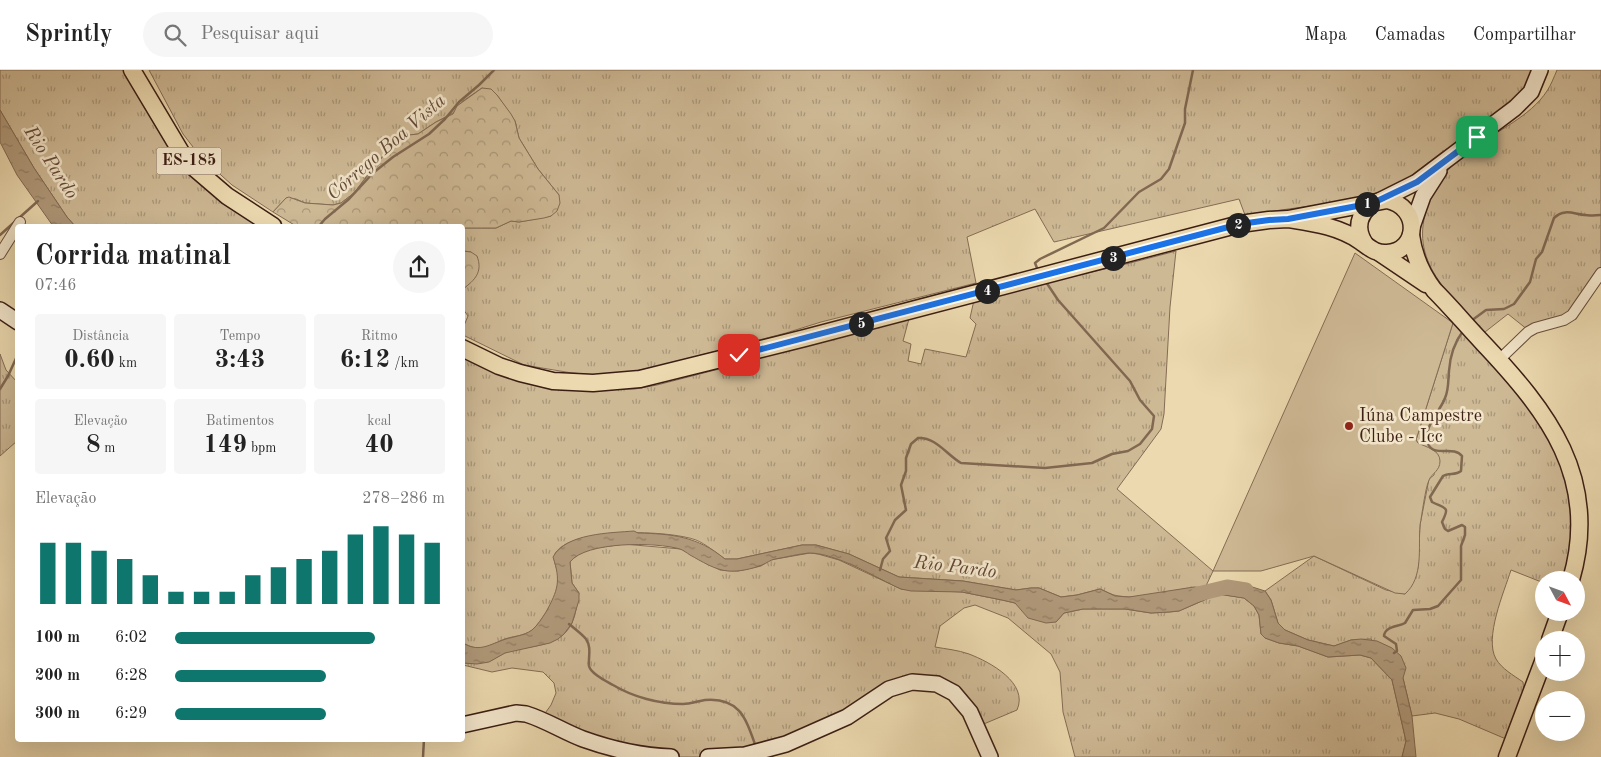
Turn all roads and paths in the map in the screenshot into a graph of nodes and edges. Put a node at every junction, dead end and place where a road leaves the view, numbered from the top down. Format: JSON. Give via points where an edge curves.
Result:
{"nodes":[{"id":1,"x":132,"y":70,"type":"edge"},
{"id":2,"x":1540,"y":70,"type":"edge"},
{"id":3,"x":1449,"y":158,"type":"junction"},
{"id":4,"x":1376,"y":202,"type":"junction"},
{"id":5,"x":1288,"y":219,"type":"junction"},
{"id":6,"x":270,"y":224,"type":"edge"},
{"id":7,"x":15,"y":230,"type":"edge"},
{"id":8,"x":1411,"y":231,"type":"junction"},
{"id":9,"x":1365,"y":244,"type":"junction"},
{"id":10,"x":1380,"y":253,"type":"junction"},
{"id":11,"x":0,"y":254,"type":"edge"},
{"id":12,"x":1601,"y":272,"type":"edge"},
{"id":13,"x":1434,"y":290,"type":"junction"},
{"id":14,"x":0,"y":310,"type":"edge"},
{"id":15,"x":15,"y":320,"type":"edge"},
{"id":16,"x":465,"y":349,"type":"edge"},
{"id":17,"x":1500,"y":360,"type":"junction"},
{"id":18,"x":1573,"y":571,"type":"edge"},
{"id":19,"x":1536,"y":681,"type":"edge"},
{"id":20,"x":465,"y":724,"type":"edge"},
{"id":21,"x":672,"y":757,"type":"edge"},
{"id":22,"x":708,"y":757,"type":"edge"},
{"id":23,"x":990,"y":757,"type":"edge"},
{"id":24,"x":1507,"y":757,"type":"edge"}],
"edges":[{"from":1,"to":6,"type":"main road","number":"ES-185","via":[[192,166],[227,196]]},
{"from":2,"to":3,"type":"street","via":[[1533,87],[1515,108]]},
{"from":3,"to":4,"type":"street","via":[[1417,182]]},
{"from":3,"to":8,"type":"street","via":[[1423,196]]},
{"from":4,"to":5,"type":"main road"},
{"from":4,"to":8,"type":"main road","via":[[1395,202],[1402,206],[1408,212]]},
{"from":4,"to":9,"type":"main road","via":[[1367,207],[1360,219],[1359,232]]},
{"from":5,"to":9,"type":"main road","via":[[1337,228]]},
{"from":5,"to":16,"type":"main road","via":[[1240,224],[640,379],[553,381],[520,374]]},
{"from":7,"to":11,"type":"street"},
{"from":8,"to":10,"type":"main road","via":[[1402,248]]},
{"from":8,"to":13,"type":"main road","via":[[1418,266]]},
{"from":9,"to":10,"type":"main road"},
{"from":10,"to":13,"type":"main road"},
{"from":12,"to":17,"type":"street","via":[[1572,315],[1534,328]]},
{"from":13,"to":17,"type":"main road"},
{"from":14,"to":15,"type":"street"},
{"from":17,"to":18,"type":"main road","via":[[1547,417],[1574,470],[1581,529]]},
{"from":19,"to":24,"type":"main road"},
{"from":20,"to":21,"type":"street","via":[[516,713],[526,714],[582,739],[616,749]]},
{"from":22,"to":23,"type":"street","via":[[745,755],[786,744],[847,717],[889,689],[912,682],[937,684],[962,701]]}]}
